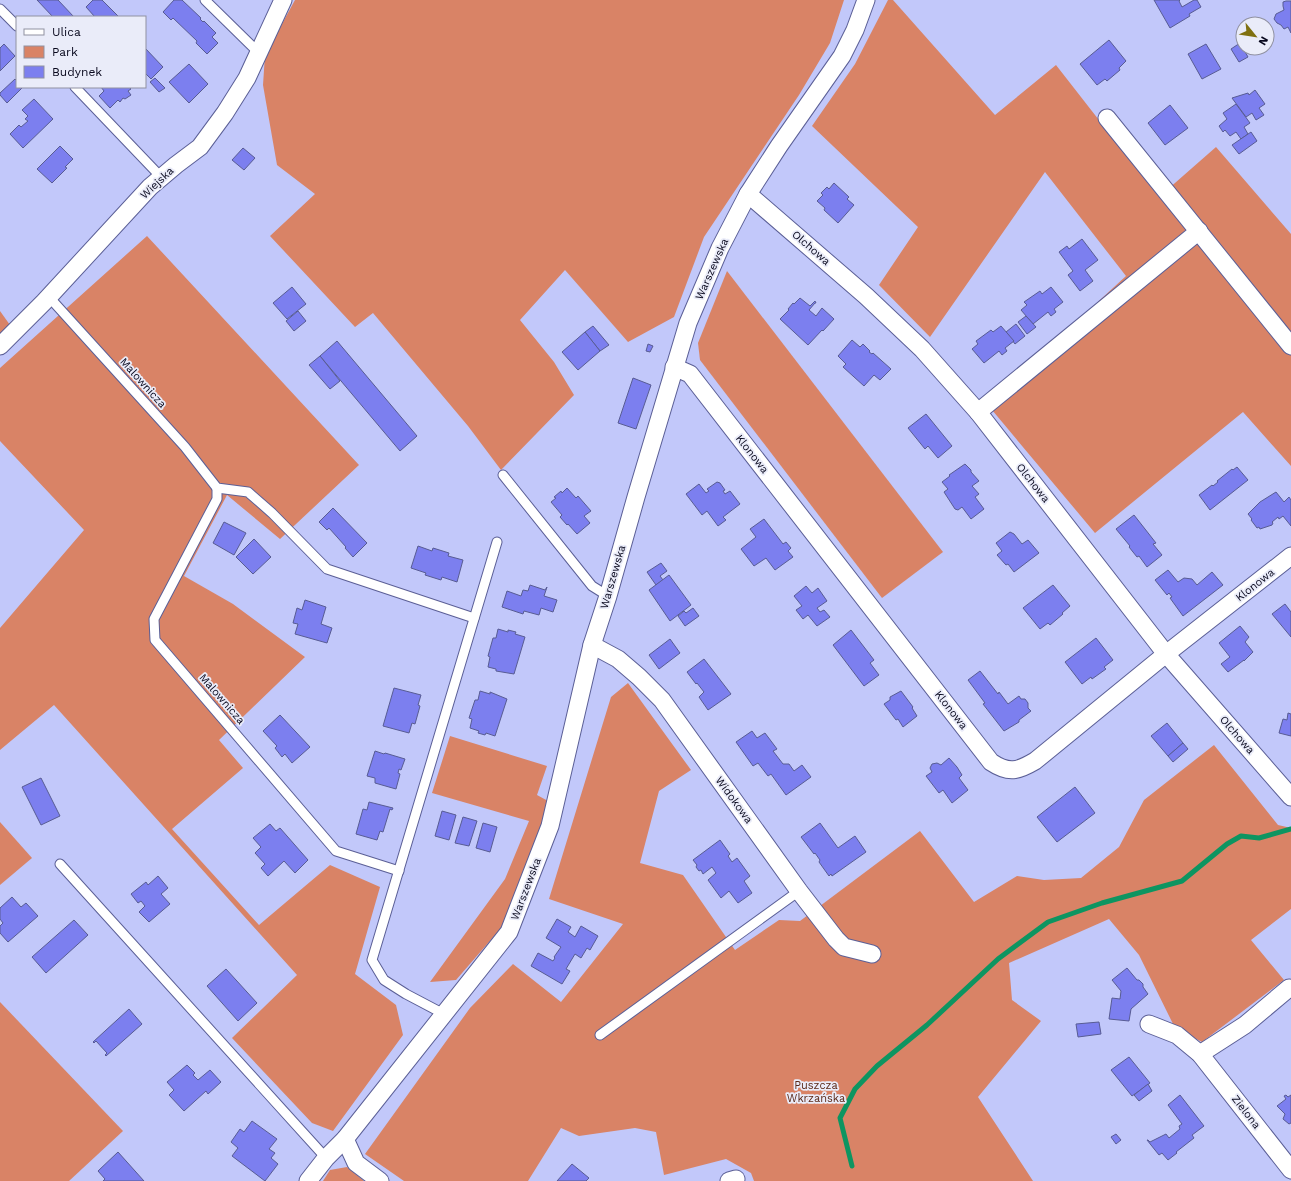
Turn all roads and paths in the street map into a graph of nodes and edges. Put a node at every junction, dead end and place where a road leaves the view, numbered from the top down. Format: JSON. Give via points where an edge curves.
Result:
{"nodes":[{"id":1,"x":205,"y":0,"type":"edge"},
{"id":2,"x":283,"y":0,"type":"edge"},
{"id":3,"x":866,"y":0,"type":"edge"},
{"id":4,"x":0,"y":9,"type":"edge"},
{"id":5,"x":16,"y":25,"type":"edge"},
{"id":6,"x":259,"y":53,"type":"junction"},
{"id":7,"x":76,"y":88,"type":"edge"},
{"id":8,"x":1106,"y":118,"type":"dead end"},
{"id":9,"x":161,"y":178,"type":"junction"},
{"id":10,"x":748,"y":194,"type":"junction"},
{"id":11,"x":1199,"y":231,"type":"junction"},
{"id":12,"x":49,"y":297,"type":"junction"},
{"id":13,"x":0,"y":346,"type":"edge"},
{"id":14,"x":1291,"y":346,"type":"edge"},
{"id":15,"x":674,"y":367,"type":"junction"},
{"id":16,"x":978,"y":412,"type":"junction"},
{"id":17,"x":503,"y":475,"type":"dead end"},
{"id":18,"x":217,"y":488,"type":"junction"},
{"id":19,"x":497,"y":542,"type":"dead end"},
{"id":20,"x":1291,"y":556,"type":"edge"},
{"id":21,"x":608,"y":596,"type":"junction"},
{"id":22,"x":474,"y":618,"type":"junction"},
{"id":23,"x":592,"y":645,"type":"junction"},
{"id":24,"x":1166,"y":654,"type":"junction"},
{"id":25,"x":1291,"y":797,"type":"edge"},
{"id":26,"x":60,"y":864,"type":"dead end"},
{"id":27,"x":399,"y":871,"type":"junction"},
{"id":28,"x":799,"y":891,"type":"junction"},
{"id":29,"x":872,"y":954,"type":"dead end"},
{"id":30,"x":1289,"y":988,"type":"dead end"},
{"id":31,"x":444,"y":1014,"type":"junction"},
{"id":32,"x":1149,"y":1024,"type":"dead end"},
{"id":33,"x":600,"y":1034,"type":"dead end"},
{"id":34,"x":1200,"y":1054,"type":"junction"},
{"id":35,"x":344,"y":1139,"type":"junction"},
{"id":36,"x":326,"y":1158,"type":"junction"},
{"id":37,"x":1291,"y":1170,"type":"edge"},
{"id":38,"x":1291,"y":1173,"type":"edge"},
{"id":39,"x":308,"y":1181,"type":"edge"},
{"id":40,"x":380,"y":1181,"type":"edge"},
{"id":41,"x":1281,"y":1181,"type":"edge"}],
"edges":[{"from":1,"to":6,"type":"lane"},
{"from":2,"to":6,"type":"street","name":"Wiejska"},
{"from":3,"to":10,"type":"street","name":"Warszewska","via":[[842,56]]},
{"from":4,"to":5,"type":"lane"},
{"from":6,"to":9,"type":"street","name":"Wiejska","via":[[247,78],[200,147]]},
{"from":7,"to":9,"type":"lane"},
{"from":8,"to":11,"type":"street"},
{"from":9,"to":12,"type":"street","name":"Wiejska"},
{"from":10,"to":15,"type":"street","name":"Warszewska","via":[[705,280]]},
{"from":10,"to":16,"type":"street","name":"Olchowa","via":[[866,296],[922,349]]},
{"from":11,"to":14,"type":"street"},
{"from":11,"to":16,"type":"street"},
{"from":12,"to":13,"type":"street","name":"Wiejska"},
{"from":12,"to":18,"type":"lane","name":"Malownicza","via":[[185,447]]},
{"from":15,"to":21,"type":"street","name":"Warszewska"},
{"from":15,"to":24,"type":"street","name":"Klonowa","via":[[690,374],[991,762],[1000,768],[1010,771],[1036,761]]},
{"from":16,"to":24,"type":"street","name":"Olchowa"},
{"from":17,"to":21,"type":"lane","via":[[592,586]]},
{"from":18,"to":22,"type":"lane","via":[[248,492],[328,569]]},
{"from":18,"to":27,"type":"lane","name":"Malownicza","via":[[218,499],[154,619],[155,640],[336,851]]},
{"from":19,"to":22,"type":"lane"},
{"from":20,"to":24,"type":"street","name":"Klonowa"},
{"from":21,"to":23,"type":"street","name":"Warszewska"},
{"from":22,"to":27,"type":"lane"},
{"from":23,"to":28,"type":"street","name":"Widokowa","via":[[618,659],[662,700]]},
{"from":23,"to":31,"type":"street","name":"Warszewska","via":[[550,826],[509,932]]},
{"from":24,"to":25,"type":"street","name":"Olchowa"},
{"from":26,"to":36,"type":"lane"},
{"from":27,"to":31,"type":"lane","via":[[372,960],[384,980]]},
{"from":28,"to":29,"type":"street","name":"Widokowa","via":[[844,948]]},
{"from":28,"to":33,"type":"lane"},
{"from":30,"to":34,"type":"street","via":[[1245,1025]]},
{"from":31,"to":35,"type":"street","name":"Warszewska"},
{"from":32,"to":34,"type":"street","name":"Zielona","via":[[1177,1035]]},
{"from":34,"to":37,"type":"street","name":"Zielona"},
{"from":35,"to":36,"type":"street","name":"Warszewska"},
{"from":35,"to":40,"type":"street","via":[[356,1163]]},
{"from":36,"to":39,"type":"street","name":"Warszewska"},
{"from":38,"to":41,"type":"street"}]}
